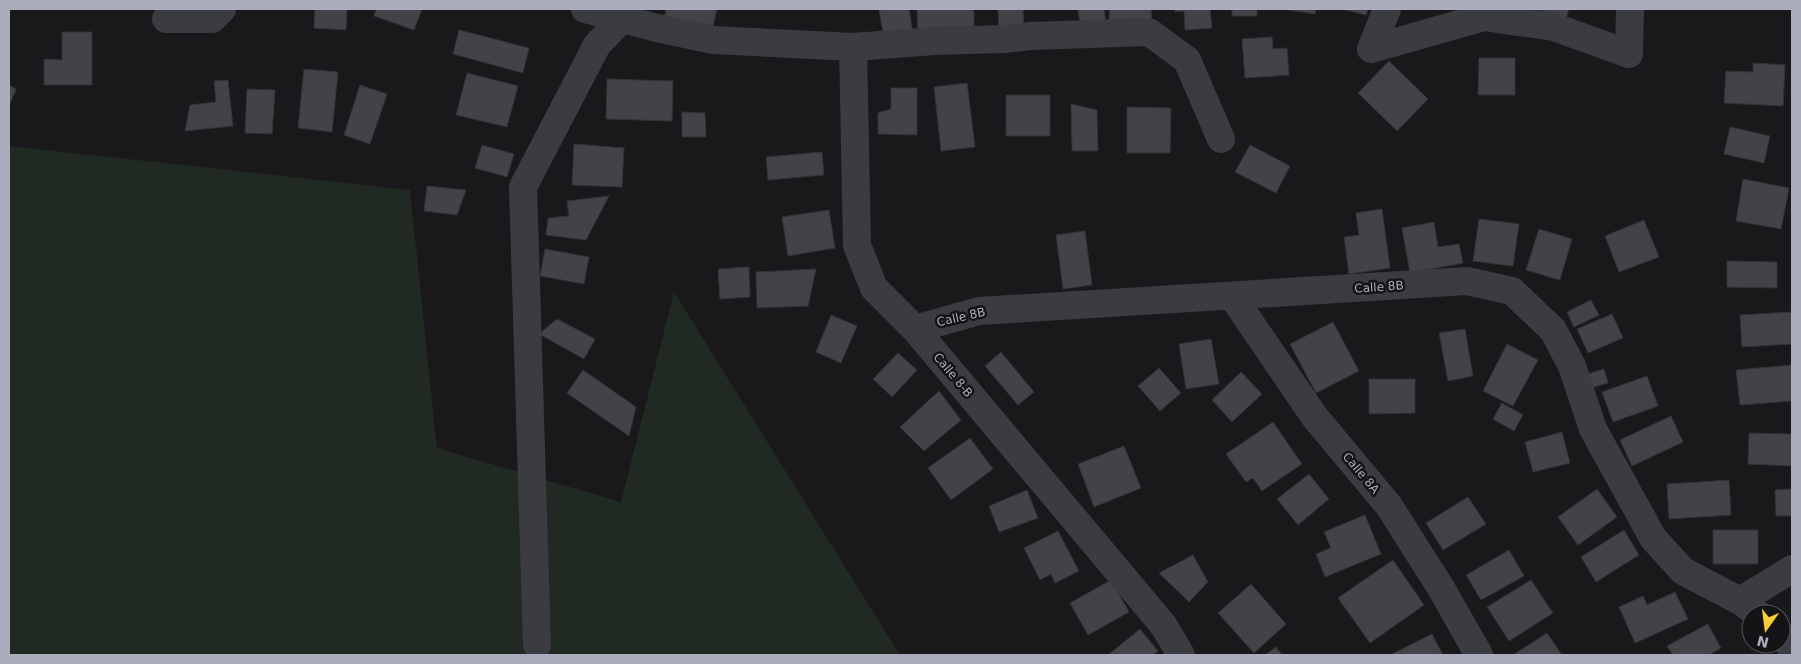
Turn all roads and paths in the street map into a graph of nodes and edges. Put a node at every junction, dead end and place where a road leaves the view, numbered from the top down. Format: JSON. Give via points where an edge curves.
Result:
{"nodes":[{"id":1,"x":222,"y":9,"type":"edge"},
{"id":2,"x":585,"y":9,"type":"edge"},
{"id":3,"x":1387,"y":9,"type":"edge"},
{"id":4,"x":1630,"y":9,"type":"edge"},
{"id":5,"x":624,"y":14,"type":"edge"},
{"id":6,"x":166,"y":19,"type":"dead end"},
{"id":7,"x":853,"y":46,"type":"junction"},
{"id":8,"x":1221,"y":139,"type":"dead end"},
{"id":9,"x":1233,"y":297,"type":"junction"},
{"id":10,"x":915,"y":329,"type":"junction"},
{"id":11,"x":1792,"y":569,"type":"edge"},
{"id":12,"x":1742,"y":604,"type":"edge"},
{"id":13,"x":1753,"y":604,"type":"edge"},
{"id":14,"x":536,"y":645,"type":"dead end"},
{"id":15,"x":1181,"y":655,"type":"edge"},
{"id":16,"x":1479,"y":655,"type":"edge"}],
"edges":[{"from":1,"to":6,"type":"street","via":[[212,19]]},
{"from":2,"to":5,"type":"street"},
{"from":3,"to":4,"type":"street","via":[[1371,49],[1484,17],[1554,27],[1629,54]]},
{"from":5,"to":7,"type":"street","via":[[657,28],[713,40]]},
{"from":5,"to":14,"type":"street","via":[[597,46],[523,187]]},
{"from":7,"to":8,"type":"street","via":[[1150,32],[1188,60]]},
{"from":7,"to":10,"type":"street","name":"Calle 8-B","via":[[857,245],[874,288]]},
{"from":9,"to":10,"type":"street","name":"Calle 8B","via":[[978,311]]},
{"from":9,"to":12,"type":"street","name":"Calle 8B","via":[[1467,281],[1512,291],[1553,330],[1572,366],[1593,429],[1653,538],[1683,572]]},
{"from":9,"to":16,"type":"street","name":"Calle 8A","via":[[1314,416],[1389,506]]},
{"from":10,"to":15,"type":"street","name":"Calle 8-B","via":[[1164,626]]},
{"from":11,"to":13,"type":"street"}]}
